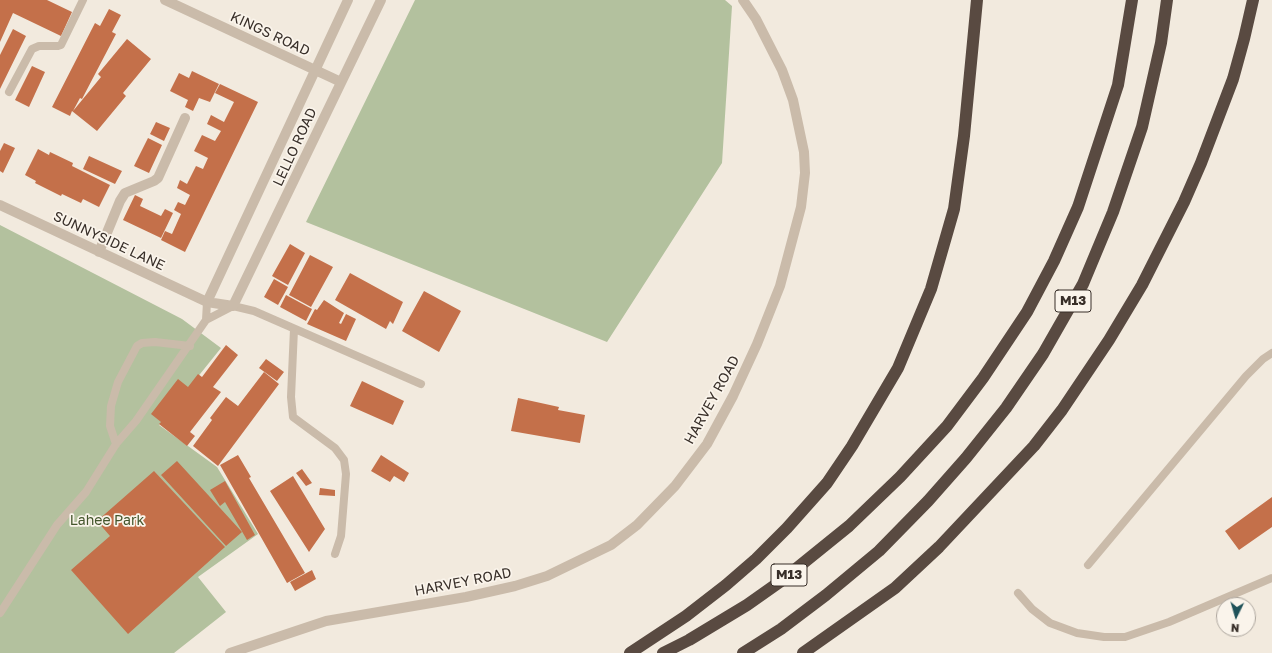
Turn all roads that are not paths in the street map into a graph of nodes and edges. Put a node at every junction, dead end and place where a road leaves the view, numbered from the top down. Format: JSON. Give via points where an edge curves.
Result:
{"nodes":[{"id":1,"x":83,"y":0,"type":"edge"},
{"id":2,"x":165,"y":0,"type":"edge"},
{"id":3,"x":348,"y":0,"type":"edge"},
{"id":4,"x":381,"y":0,"type":"edge"},
{"id":5,"x":743,"y":0,"type":"edge"},
{"id":6,"x":972,"y":0,"type":"edge"},
{"id":7,"x":977,"y":0,"type":"edge"},
{"id":8,"x":1132,"y":0,"type":"edge"},
{"id":9,"x":1166,"y":0,"type":"edge"},
{"id":10,"x":1253,"y":1,"type":"edge"},
{"id":11,"x":973,"y":27,"type":"junction"},
{"id":12,"x":315,"y":70,"type":"junction"},
{"id":13,"x":341,"y":82,"type":"junction"},
{"id":14,"x":9,"y":92,"type":"dead end"},
{"id":15,"x":185,"y":118,"type":"dead end"},
{"id":16,"x":0,"y":205,"type":"edge"},
{"id":17,"x":99,"y":252,"type":"junction"},
{"id":18,"x":207,"y":302,"type":"junction"},
{"id":19,"x":233,"y":306,"type":"junction"},
{"id":20,"x":206,"y":320,"type":"junction"},
{"id":21,"x":294,"y":329,"type":"junction"},
{"id":22,"x":190,"y":346,"type":"junction"},
{"id":23,"x":1272,"y":353,"type":"edge"},
{"id":24,"x":421,"y":384,"type":"dead end"},
{"id":25,"x":116,"y":444,"type":"junction"},
{"id":26,"x":335,"y":554,"type":"dead end"},
{"id":27,"x":1088,"y":566,"type":"dead end"},
{"id":28,"x":1272,"y":578,"type":"edge"},
{"id":29,"x":1018,"y":593,"type":"dead end"},
{"id":30,"x":0,"y":613,"type":"edge"},
{"id":31,"x":230,"y":653,"type":"edge"},
{"id":32,"x":630,"y":653,"type":"edge"},
{"id":33,"x":663,"y":653,"type":"edge"},
{"id":34,"x":743,"y":653,"type":"edge"},
{"id":35,"x":803,"y":653,"type":"edge"}],
"edges":[{"from":1,"to":14,"type":"lane","via":[[61,45],[39,46],[32,49]]},
{"from":2,"to":12,"type":"street","name":"KINGS ROAD"},
{"from":3,"to":12,"type":"street","name":"LELLO ROAD"},
{"from":4,"to":13,"type":"street","name":"LELLO ROAD"},
{"from":5,"to":31,"type":"street","name":"HARVEY ROAD","via":[[756,19],[782,70],[793,100],[804,152],[805,173],[801,207],[780,286],[734,396],[706,444],[675,486],[637,525],[611,544],[547,576],[466,597],[326,621]]},
{"from":6,"to":11,"type":"highway"},
{"from":7,"to":11,"type":"highway"},
{"from":8,"to":33,"type":"highway","number":"M13","via":[[1118,85],[1078,207],[1054,261],[1027,312],[983,378],[947,426],[900,477],[849,526],[747,605]]},
{"from":9,"to":34,"type":"highway","number":"M13","via":[[1161,43],[1142,127],[1113,212],[1083,284],[1043,354],[1006,408],[966,458],[928,502],[885,545],[826,595],[781,629]]},
{"from":10,"to":35,"type":"highway","via":[[1232,79],[1184,202],[1142,285],[1062,410],[1034,446],[939,547],[895,588]]},
{"from":11,"to":32,"type":"highway","via":[[970,84],[954,209],[931,289],[898,368],[827,483],[787,528],[726,585],[686,616]]},
{"from":12,"to":13,"type":"street","name":"KINGS ROAD"},
{"from":12,"to":18,"type":"street","name":"LELLO ROAD"},
{"from":13,"to":19,"type":"street","name":"LELLO ROAD"},
{"from":15,"to":17,"type":"street","via":[[158,178],[125,193]]},
{"from":16,"to":17,"type":"street","name":"SUNNYSIDE LANE"},
{"from":17,"to":18,"type":"street","name":"SUNNYSIDE LANE"},
{"from":18,"to":19,"type":"street","name":"SUNNYSIDE LANE"},
{"from":18,"to":20,"type":"lane"},
{"from":19,"to":20,"type":"lane"},
{"from":19,"to":21,"type":"lane","via":[[254,311]]},
{"from":20,"to":22,"type":"lane"},
{"from":21,"to":24,"type":"lane"},
{"from":21,"to":26,"type":"lane","via":[[291,397],[293,417],[335,448],[344,460],[346,474],[341,536]]},
{"from":22,"to":25,"type":"lane","via":[[136,421]]},
{"from":22,"to":25,"type":"lane","via":[[155,342],[137,346],[118,382],[111,406],[110,426]]},
{"from":23,"to":27,"type":"lane","via":[[1246,376]]},
{"from":25,"to":30,"type":"lane","via":[[86,492],[57,525]]},
{"from":28,"to":29,"type":"lane","via":[[1183,616],[1125,637],[1077,633],[1050,623],[1032,609]]}]}
